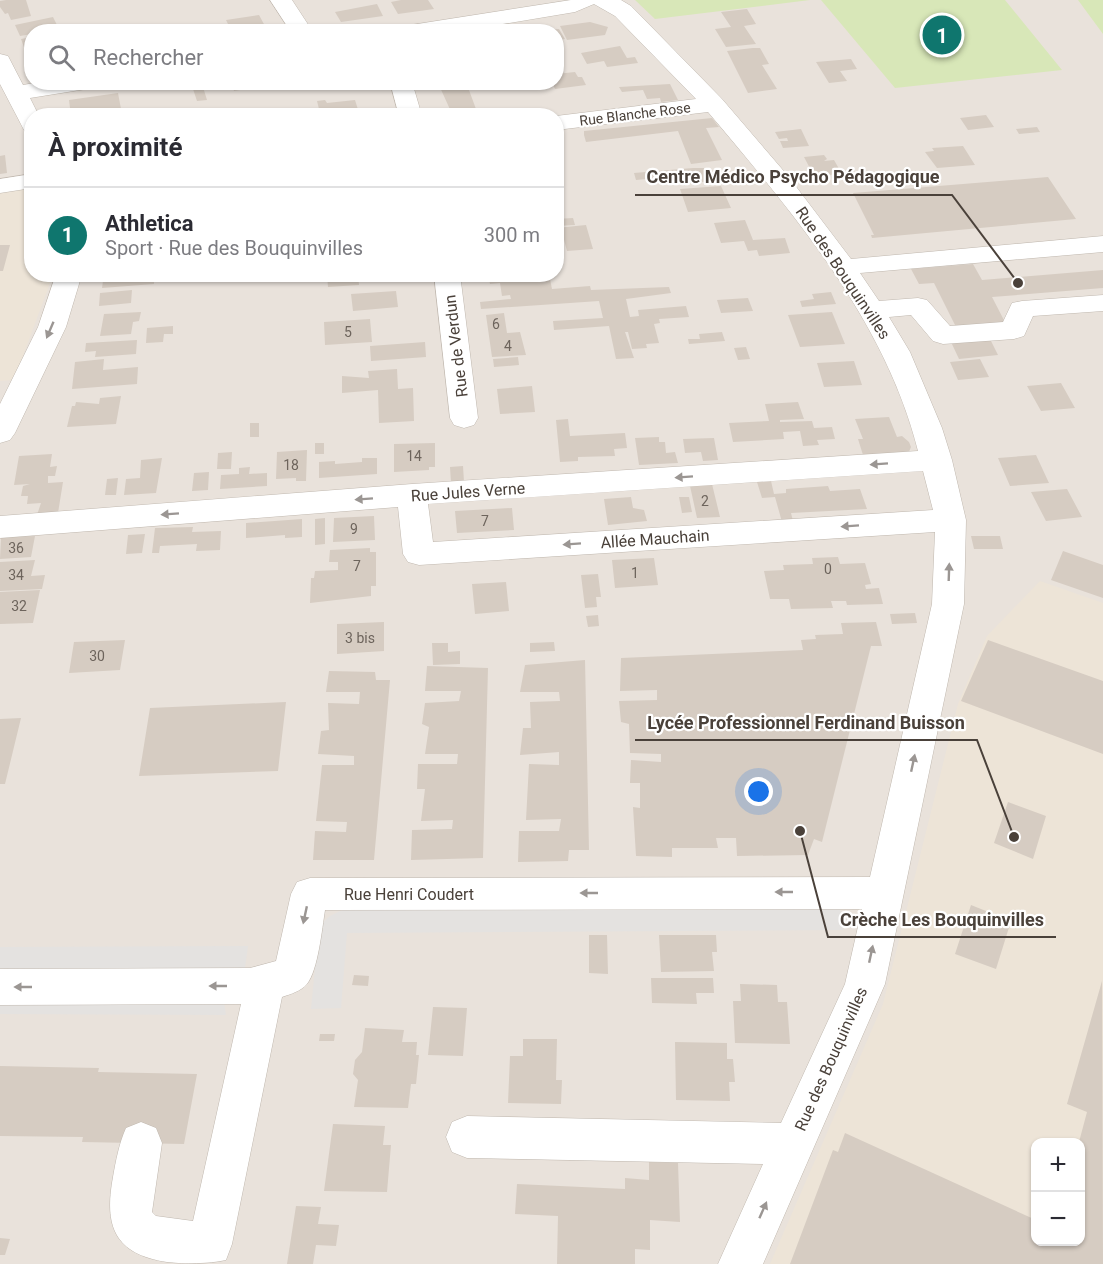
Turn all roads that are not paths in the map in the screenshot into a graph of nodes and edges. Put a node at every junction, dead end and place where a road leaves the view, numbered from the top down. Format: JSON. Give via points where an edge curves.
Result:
{"nodes":[{"id":1,"x":281,"y":0,"type":"edge"},
{"id":2,"x":587,"y":0,"type":"edge"},
{"id":3,"x":602,"y":0,"type":"edge"},
{"id":4,"x":297,"y":24,"type":"edge"},
{"id":5,"x":461,"y":24,"type":"edge"},
{"id":6,"x":0,"y":61,"type":"edge"},
{"id":7,"x":68,"y":90,"type":"edge"},
{"id":8,"x":403,"y":90,"type":"edge"},
{"id":9,"x":714,"y":104,"type":"junction"},
{"id":10,"x":28,"y":108,"type":"edge"},
{"id":11,"x":409,"y":108,"type":"edge"},
{"id":12,"x":24,"y":110,"type":"edge"},
{"id":13,"x":0,"y":114,"type":"edge"},
{"id":14,"x":564,"y":122,"type":"edge"},
{"id":15,"x":24,"y":182,"type":"edge"},
{"id":16,"x":0,"y":186,"type":"edge"},
{"id":17,"x":1103,"y":244,"type":"edge"},
{"id":18,"x":844,"y":268,"type":"junction"},
{"id":19,"x":66,"y":282,"type":"edge"},
{"id":20,"x":448,"y":282,"type":"edge"},
{"id":21,"x":1103,"y":303,"type":"edge"},
{"id":22,"x":872,"y":310,"type":"junction"},
{"id":23,"x":464,"y":418,"type":"dead end"},
{"id":24,"x":0,"y":433,"type":"edge"},
{"id":25,"x":937,"y":460,"type":"junction"},
{"id":26,"x":412,"y":495,"type":"junction"},
{"id":27,"x":951,"y":520,"type":"junction"},
{"id":28,"x":0,"y":527,"type":"edge"},
{"id":29,"x":884,"y":893,"type":"junction"},
{"id":30,"x":265,"y":985,"type":"junction"},
{"id":31,"x":0,"y":987,"type":"edge"},
{"id":32,"x":467,"y":1137,"type":"dead end"},
{"id":33,"x":141,"y":1143,"type":"dead end"},
{"id":34,"x":793,"y":1144,"type":"junction"},
{"id":35,"x":740,"y":1264,"type":"edge"}],
"edges":[{"from":1,"to":4,"type":"street"},
{"from":2,"to":5,"type":"street","via":[[575,6]]},
{"from":3,"to":9,"type":"street","name":"Rue des Bouquinvilles","via":[[623,11]]},
{"from":6,"to":12,"type":"street"},
{"from":7,"to":10,"type":"street"},
{"from":8,"to":11,"type":"street"},
{"from":9,"to":14,"type":"street","name":"Rue Blanche Rose"},
{"from":9,"to":18,"type":"street","name":"Rue des Bouquinvilles","via":[[779,181]]},
{"from":12,"to":13,"type":"street"},
{"from":15,"to":16,"type":"street"},
{"from":17,"to":18,"type":"street"},
{"from":18,"to":22,"type":"street","name":"Rue des Bouquinvilles"},
{"from":19,"to":24,"type":"street","one_way":true,"via":[[52,327]]},
{"from":20,"to":23,"type":"street","name":"Rue de Verdun"},
{"from":21,"to":22,"type":"street","via":[[1022,309],[1014,330],[943,335],[918,306]]},
{"from":22,"to":25,"type":"street","name":"Rue des Bouquinvilles","via":[[896,352]]},
{"from":25,"to":26,"type":"street","name":"Rue Jules Verne","one_way":true},
{"from":25,"to":27,"type":"street","name":"Rue des Bouquinvilles"},
{"from":27,"to":26,"type":"street","name":"Allée Mauchain","one_way":true,"via":[[419,554]]},
{"from":26,"to":28,"type":"street","name":"Rue Jules Verne","one_way":true},
{"from":29,"to":27,"type":"street","name":"Rue des Bouquinvilles","one_way":true,"via":[[948,604]]},
{"from":29,"to":30,"type":"street","name":"Rue Henri Coudert","one_way":true,"via":[[310,894],[293,971]]},
{"from":34,"to":29,"type":"street","name":"Rue des Bouquinvilles","one_way":true,"via":[[865,984]]},
{"from":30,"to":31,"type":"street","name":"Rue Henri Coudert","one_way":true},
{"from":30,"to":33,"type":"street","via":[[210,1244],[165,1242],[141,1234],[131,1223],[128,1210]]},
{"from":32,"to":34,"type":"street"},
{"from":35,"to":34,"type":"street","name":"Rue des Bouquinvilles","one_way":true}]}
